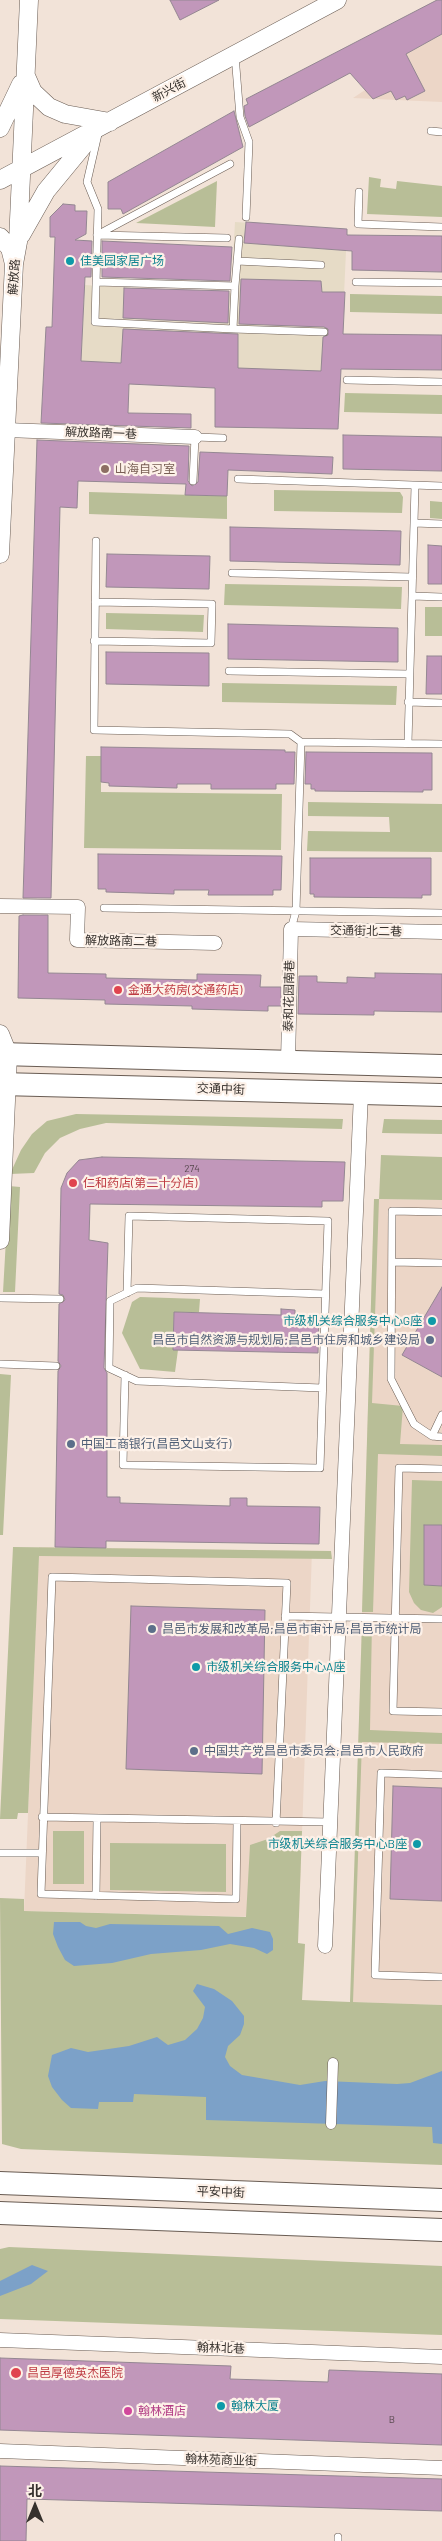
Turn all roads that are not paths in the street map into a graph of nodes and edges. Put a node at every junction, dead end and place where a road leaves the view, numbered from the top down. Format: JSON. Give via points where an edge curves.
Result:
{"nodes":[{"id":1,"x":28,"y":0,"type":"edge"},
{"id":2,"x":337,"y":0,"type":"edge"},
{"id":3,"x":235,"y":55,"type":"junction"},
{"id":4,"x":25,"y":74,"type":"junction"},
{"id":5,"x":104,"y":125,"type":"junction"},
{"id":6,"x":0,"y":128,"type":"edge"},
{"id":7,"x":431,"y":131,"type":"dead end"},
{"id":8,"x":442,"y":132,"type":"edge"},
{"id":9,"x":230,"y":164,"type":"dead end"},
{"id":10,"x":21,"y":169,"type":"junction"},
{"id":11,"x":0,"y":180,"type":"edge"},
{"id":12,"x":359,"y":192,"type":"dead end"},
{"id":13,"x":246,"y":217,"type":"dead end"},
{"id":14,"x":442,"y":227,"type":"edge"},
{"id":15,"x":98,"y":235,"type":"junction"},
{"id":16,"x":0,"y":237,"type":"edge"},
{"id":17,"x":227,"y":238,"type":"dead end"},
{"id":18,"x":239,"y":239,"type":"dead end"},
{"id":19,"x":18,"y":242,"type":"junction"},
{"id":20,"x":237,"y":262,"type":"junction"},
{"id":21,"x":14,"y":264,"type":"junction"},
{"id":22,"x":321,"y":265,"type":"dead end"},
{"id":23,"x":96,"y":282,"type":"junction"},
{"id":24,"x":356,"y":282,"type":"dead end"},
{"id":25,"x":442,"y":283,"type":"edge"},
{"id":26,"x":235,"y":286,"type":"junction"},
{"id":27,"x":233,"y":328,"type":"junction"},
{"id":28,"x":324,"y":332,"type":"dead end"},
{"id":29,"x":347,"y":380,"type":"dead end"},
{"id":30,"x":442,"y":382,"type":"edge"},
{"id":31,"x":6,"y":430,"type":"junction"},
{"id":32,"x":195,"y":437,"type":"junction"},
{"id":33,"x":224,"y":438,"type":"dead end"},
{"id":34,"x":238,"y":480,"type":"dead end"},
{"id":35,"x":193,"y":481,"type":"dead end"},
{"id":36,"x":415,"y":486,"type":"junction"},
{"id":37,"x":442,"y":486,"type":"edge"},
{"id":38,"x":414,"y":523,"type":"junction"},
{"id":39,"x":442,"y":524,"type":"edge"},
{"id":40,"x":96,"y":541,"type":"dead end"},
{"id":41,"x":0,"y":554,"type":"edge"},
{"id":42,"x":232,"y":573,"type":"dead end"},
{"id":43,"x":412,"y":577,"type":"junction"},
{"id":44,"x":412,"y":596,"type":"junction"},
{"id":45,"x":442,"y":597,"type":"edge"},
{"id":46,"x":95,"y":602,"type":"junction"},
{"id":47,"x":94,"y":641,"type":"junction"},
{"id":48,"x":229,"y":671,"type":"dead end"},
{"id":49,"x":409,"y":674,"type":"junction"},
{"id":50,"x":408,"y":702,"type":"junction"},
{"id":51,"x":442,"y":703,"type":"edge"},
{"id":52,"x":301,"y":742,"type":"junction"},
{"id":53,"x":408,"y":743,"type":"junction"},
{"id":54,"x":442,"y":744,"type":"edge"},
{"id":55,"x":0,"y":906,"type":"edge"},
{"id":56,"x":104,"y":908,"type":"dead end"},
{"id":57,"x":296,"y":911,"type":"junction"},
{"id":58,"x":442,"y":913,"type":"edge"},
{"id":59,"x":291,"y":929,"type":"junction"},
{"id":60,"x":442,"y":932,"type":"edge"},
{"id":61,"x":215,"y":943,"type":"dead end"},
{"id":62,"x":0,"y":1034,"type":"edge"},
{"id":63,"x":4,"y":1054,"type":"edge"},
{"id":64,"x":288,"y":1062,"type":"junction"},
{"id":65,"x":442,"y":1066,"type":"edge"},
{"id":66,"x":4,"y":1084,"type":"edge"},
{"id":67,"x":361,"y":1093,"type":"junction"},
{"id":68,"x":442,"y":1095,"type":"edge"},
{"id":69,"x":442,"y":1212,"type":"edge"},
{"id":70,"x":0,"y":1240,"type":"edge"},
{"id":71,"x":392,"y":1262,"type":"junction"},
{"id":72,"x":442,"y":1263,"type":"edge"},
{"id":73,"x":127,"y":1293,"type":"junction"},
{"id":74,"x":325,"y":1294,"type":"junction"},
{"id":75,"x":0,"y":1298,"type":"edge"},
{"id":76,"x":60,"y":1299,"type":"dead end"},
{"id":77,"x":0,"y":1364,"type":"edge"},
{"id":78,"x":56,"y":1366,"type":"dead end"},
{"id":79,"x":125,"y":1375,"type":"junction"},
{"id":80,"x":322,"y":1388,"type":"junction"},
{"id":81,"x":442,"y":1415,"type":"edge"},
{"id":82,"x":432,"y":1436,"type":"junction"},
{"id":83,"x":442,"y":1437,"type":"edge"},
{"id":84,"x":442,"y":1469,"type":"edge"},
{"id":85,"x":285,"y":1616,"type":"junction"},
{"id":86,"x":337,"y":1617,"type":"junction"},
{"id":87,"x":396,"y":1618,"type":"junction"},
{"id":88,"x":442,"y":1619,"type":"edge"},
{"id":89,"x":442,"y":1712,"type":"edge"},
{"id":90,"x":442,"y":1775,"type":"edge"},
{"id":91,"x":42,"y":1817,"type":"junction"},
{"id":92,"x":98,"y":1818,"type":"junction"},
{"id":93,"x":237,"y":1822,"type":"junction"},
{"id":94,"x":330,"y":1822,"type":"junction"},
{"id":95,"x":276,"y":1823,"type":"junction"},
{"id":96,"x":41,"y":1853,"type":"junction"},
{"id":97,"x":0,"y":1854,"type":"edge"},
{"id":98,"x":96,"y":1896,"type":"junction"},
{"id":99,"x":325,"y":1946,"type":"dead end"},
{"id":100,"x":442,"y":1977,"type":"edge"},
{"id":101,"x":333,"y":2063,"type":"dead end"},
{"id":102,"x":332,"y":2124,"type":"dead end"},
{"id":103,"x":0,"y":2183,"type":"edge"},
{"id":104,"x":442,"y":2200,"type":"edge"},
{"id":105,"x":0,"y":2214,"type":"edge"},
{"id":106,"x":442,"y":2230,"type":"edge"},
{"id":107,"x":0,"y":2340,"type":"edge"},
{"id":108,"x":442,"y":2357,"type":"edge"},
{"id":109,"x":0,"y":2451,"type":"edge"},
{"id":110,"x":442,"y":2468,"type":"edge"}],
"edges":[{"from":1,"to":4,"type":"street","name":"解放路"},
{"from":2,"to":3,"type":"street","name":"新兴街"},
{"from":3,"to":5,"type":"street","name":"新兴街"},
{"from":3,"to":13,"type":"lane","via":[[240,117],[249,142]]},
{"from":4,"to":5,"type":"street","via":[[33,92],[49,106]]},
{"from":4,"to":6,"type":"street"},
{"from":4,"to":10,"type":"street","name":"解放路"},
{"from":5,"to":10,"type":"street","name":"新兴街"},
{"from":5,"to":15,"type":"lane","via":[[87,182],[98,209]]},
{"from":5,"to":19,"type":"street","via":[[72,156],[46,191]]},
{"from":7,"to":8,"type":"lane"},
{"from":9,"to":15,"type":"lane"},
{"from":10,"to":11,"type":"street","name":"新兴街"},
{"from":10,"to":19,"type":"street","name":"解放路"},
{"from":12,"to":14,"type":"lane","via":[[358,224]]},
{"from":15,"to":17,"type":"lane"},
{"from":15,"to":23,"type":"lane"},
{"from":16,"to":21,"type":"street","via":[[10,248]]},
{"from":18,"to":20,"type":"lane"},
{"from":19,"to":21,"type":"street","name":"解放路"},
{"from":20,"to":22,"type":"lane"},
{"from":20,"to":26,"type":"lane"},
{"from":21,"to":31,"type":"street","name":"解放路"},
{"from":23,"to":26,"type":"lane"},
{"from":23,"to":27,"type":"lane","via":[[95,322]]},
{"from":24,"to":25,"type":"lane"},
{"from":26,"to":27,"type":"lane"},
{"from":27,"to":28,"type":"lane"},
{"from":29,"to":30,"type":"lane"},
{"from":31,"to":32,"type":"street","name":"解放路南一巷"},
{"from":31,"to":41,"type":"street","name":"解放路"},
{"from":32,"to":33,"type":"lane"},
{"from":32,"to":35,"type":"lane"},
{"from":34,"to":36,"type":"lane"},
{"from":36,"to":37,"type":"lane"},
{"from":36,"to":38,"type":"lane"},
{"from":38,"to":39,"type":"lane"},
{"from":38,"to":43,"type":"lane"},
{"from":40,"to":46,"type":"lane"},
{"from":42,"to":43,"type":"lane"},
{"from":43,"to":44,"type":"lane"},
{"from":44,"to":45,"type":"lane"},
{"from":44,"to":49,"type":"lane"},
{"from":46,"to":47,"type":"lane"},
{"from":46,"to":47,"type":"lane","via":[[212,604],[211,643]]},
{"from":47,"to":52,"type":"lane","via":[[94,730],[290,734]]},
{"from":48,"to":49,"type":"lane"},
{"from":49,"to":50,"type":"lane"},
{"from":50,"to":51,"type":"lane"},
{"from":50,"to":53,"type":"lane"},
{"from":52,"to":53,"type":"lane"},
{"from":52,"to":57,"type":"lane"},
{"from":53,"to":54,"type":"lane"},
{"from":55,"to":61,"type":"street","name":"解放路南二巷","via":[[78,907],[77,940]]},
{"from":56,"to":57,"type":"lane"},
{"from":57,"to":58,"type":"lane"},
{"from":57,"to":59,"type":"lane"},
{"from":59,"to":60,"type":"street","name":"交通街北二巷"},
{"from":59,"to":64,"type":"street","name":"泰和花园南巷"},
{"from":62,"to":63,"type":"street"},
{"from":63,"to":64,"type":"main road"},
{"from":63,"to":66,"type":"street"},
{"from":64,"to":65,"type":"main road"},
{"from":66,"to":67,"type":"main road","name":"交通中街"},
{"from":66,"to":70,"type":"street"},
{"from":67,"to":68,"type":"main road","name":"交通中街"},
{"from":67,"to":86,"type":"street"},
{"from":69,"to":71,"type":"lane","via":[[392,1211]]},
{"from":71,"to":72,"type":"lane"},
{"from":71,"to":82,"type":"lane","via":[[391,1378],[414,1424]]},
{"from":73,"to":74,"type":"lane","via":[[137,1288]]},
{"from":73,"to":74,"type":"lane","via":[[129,1216],[328,1221]]},
{"from":73,"to":79,"type":"lane","via":[[110,1301],[109,1368]]},
{"from":74,"to":80,"type":"lane"},
{"from":75,"to":76,"type":"lane"},
{"from":77,"to":78,"type":"lane"},
{"from":79,"to":80,"type":"lane","via":[[137,1381]]},
{"from":79,"to":80,"type":"lane","via":[[123,1465],[320,1468]]},
{"from":81,"to":82,"type":"lane"},
{"from":82,"to":83,"type":"lane"},
{"from":84,"to":87,"type":"lane","via":[[399,1468]]},
{"from":85,"to":86,"type":"lane"},
{"from":85,"to":91,"type":"lane","via":[[287,1583],[52,1577]]},
{"from":85,"to":95,"type":"lane"},
{"from":86,"to":87,"type":"lane"},
{"from":86,"to":94,"type":"street"},
{"from":87,"to":88,"type":"lane"},
{"from":87,"to":89,"type":"lane","via":[[393,1711]]},
{"from":90,"to":100,"type":"lane","via":[[381,1773],[375,1975]]},
{"from":91,"to":92,"type":"lane"},
{"from":91,"to":96,"type":"lane"},
{"from":92,"to":93,"type":"lane"},
{"from":92,"to":98,"type":"lane"},
{"from":93,"to":95,"type":"lane"},
{"from":93,"to":98,"type":"lane","via":[[236,1899]]},
{"from":94,"to":95,"type":"lane"},
{"from":94,"to":99,"type":"street"},
{"from":96,"to":97,"type":"lane"},
{"from":96,"to":98,"type":"lane","via":[[41,1894]]},
{"from":101,"to":102,"type":"street"},
{"from":103,"to":104,"type":"main road","name":"平安中街"},
{"from":105,"to":106,"type":"main road"},
{"from":107,"to":108,"type":"street","name":"翰林北巷"},
{"from":109,"to":110,"type":"street","name":"翰林苑商业街"}]}
